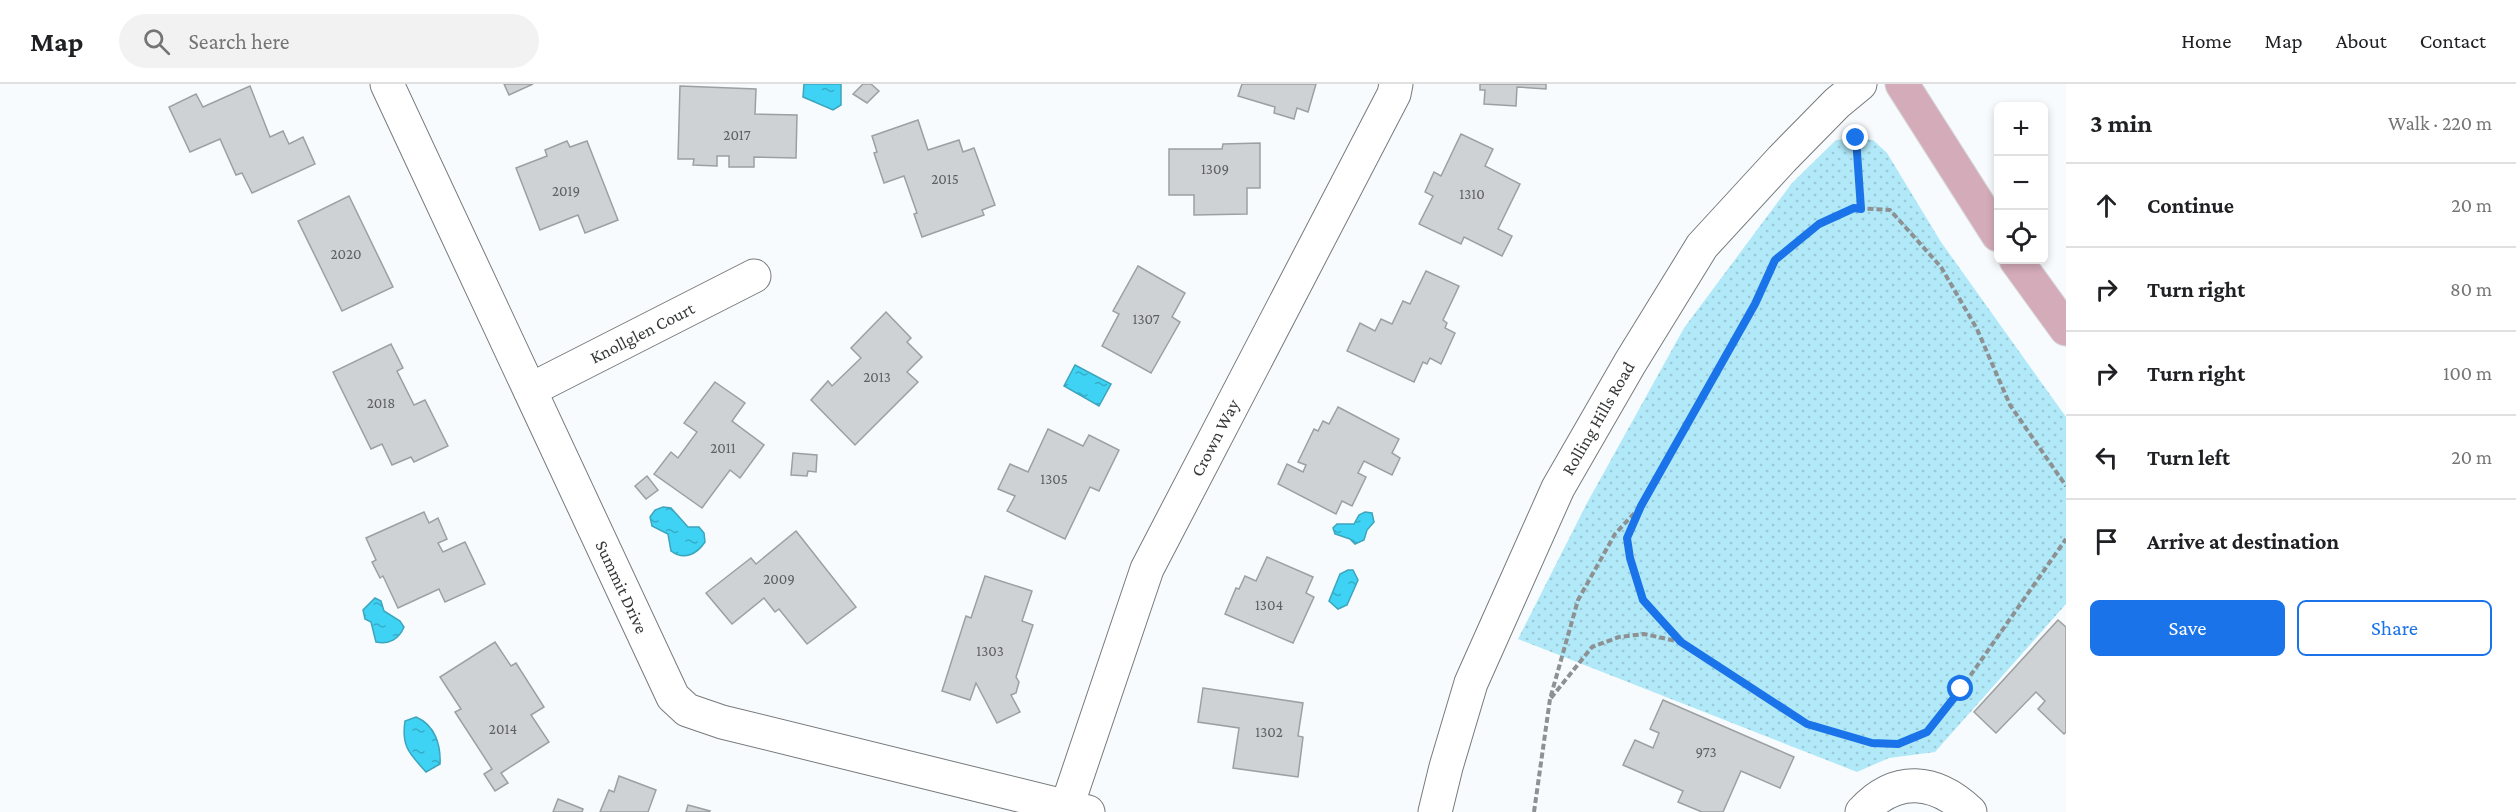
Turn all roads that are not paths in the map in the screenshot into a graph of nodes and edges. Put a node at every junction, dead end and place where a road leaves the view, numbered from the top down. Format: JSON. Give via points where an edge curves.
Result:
{"nodes":[{"id":1,"x":387,"y":84,"type":"edge"},
{"id":2,"x":1396,"y":84,"type":"edge"},
{"id":3,"x":1860,"y":84,"type":"edge"},
{"id":4,"x":1902,"y":84,"type":"edge"},
{"id":5,"x":1994,"y":229,"type":"edge"},
{"id":6,"x":2019,"y":264,"type":"edge"},
{"id":7,"x":754,"y":276,"type":"dead end"},
{"id":8,"x":2066,"y":329,"type":"edge"},
{"id":9,"x":530,"y":390,"type":"junction"},
{"id":10,"x":1078,"y":809,"type":"edge"},
{"id":11,"x":1435,"y":812,"type":"edge"},
{"id":12,"x":1862,"y":812,"type":"edge"},
{"id":13,"x":1970,"y":812,"type":"edge"}],
"edges":[{"from":1,"to":9,"type":"street","name":"Summit Drive"},
{"from":2,"to":10,"type":"street","name":"Crown Way","via":[[1147,570]]},
{"from":3,"to":11,"type":"street","name":"Rolling Hills Road","via":[[1782,159],[1702,246],[1630,363],[1558,488],[1471,682]]},
{"from":4,"to":5,"type":"main road"},
{"from":6,"to":8,"type":"main road"},
{"from":7,"to":9,"type":"street","name":"Knollglen Court"},
{"from":9,"to":10,"type":"street","name":"Summit Drive","via":[[673,697],[687,711]]},
{"from":12,"to":13,"type":"street","via":[[1873,800],[1904,786],[1926,785],[1954,797]]}]}
